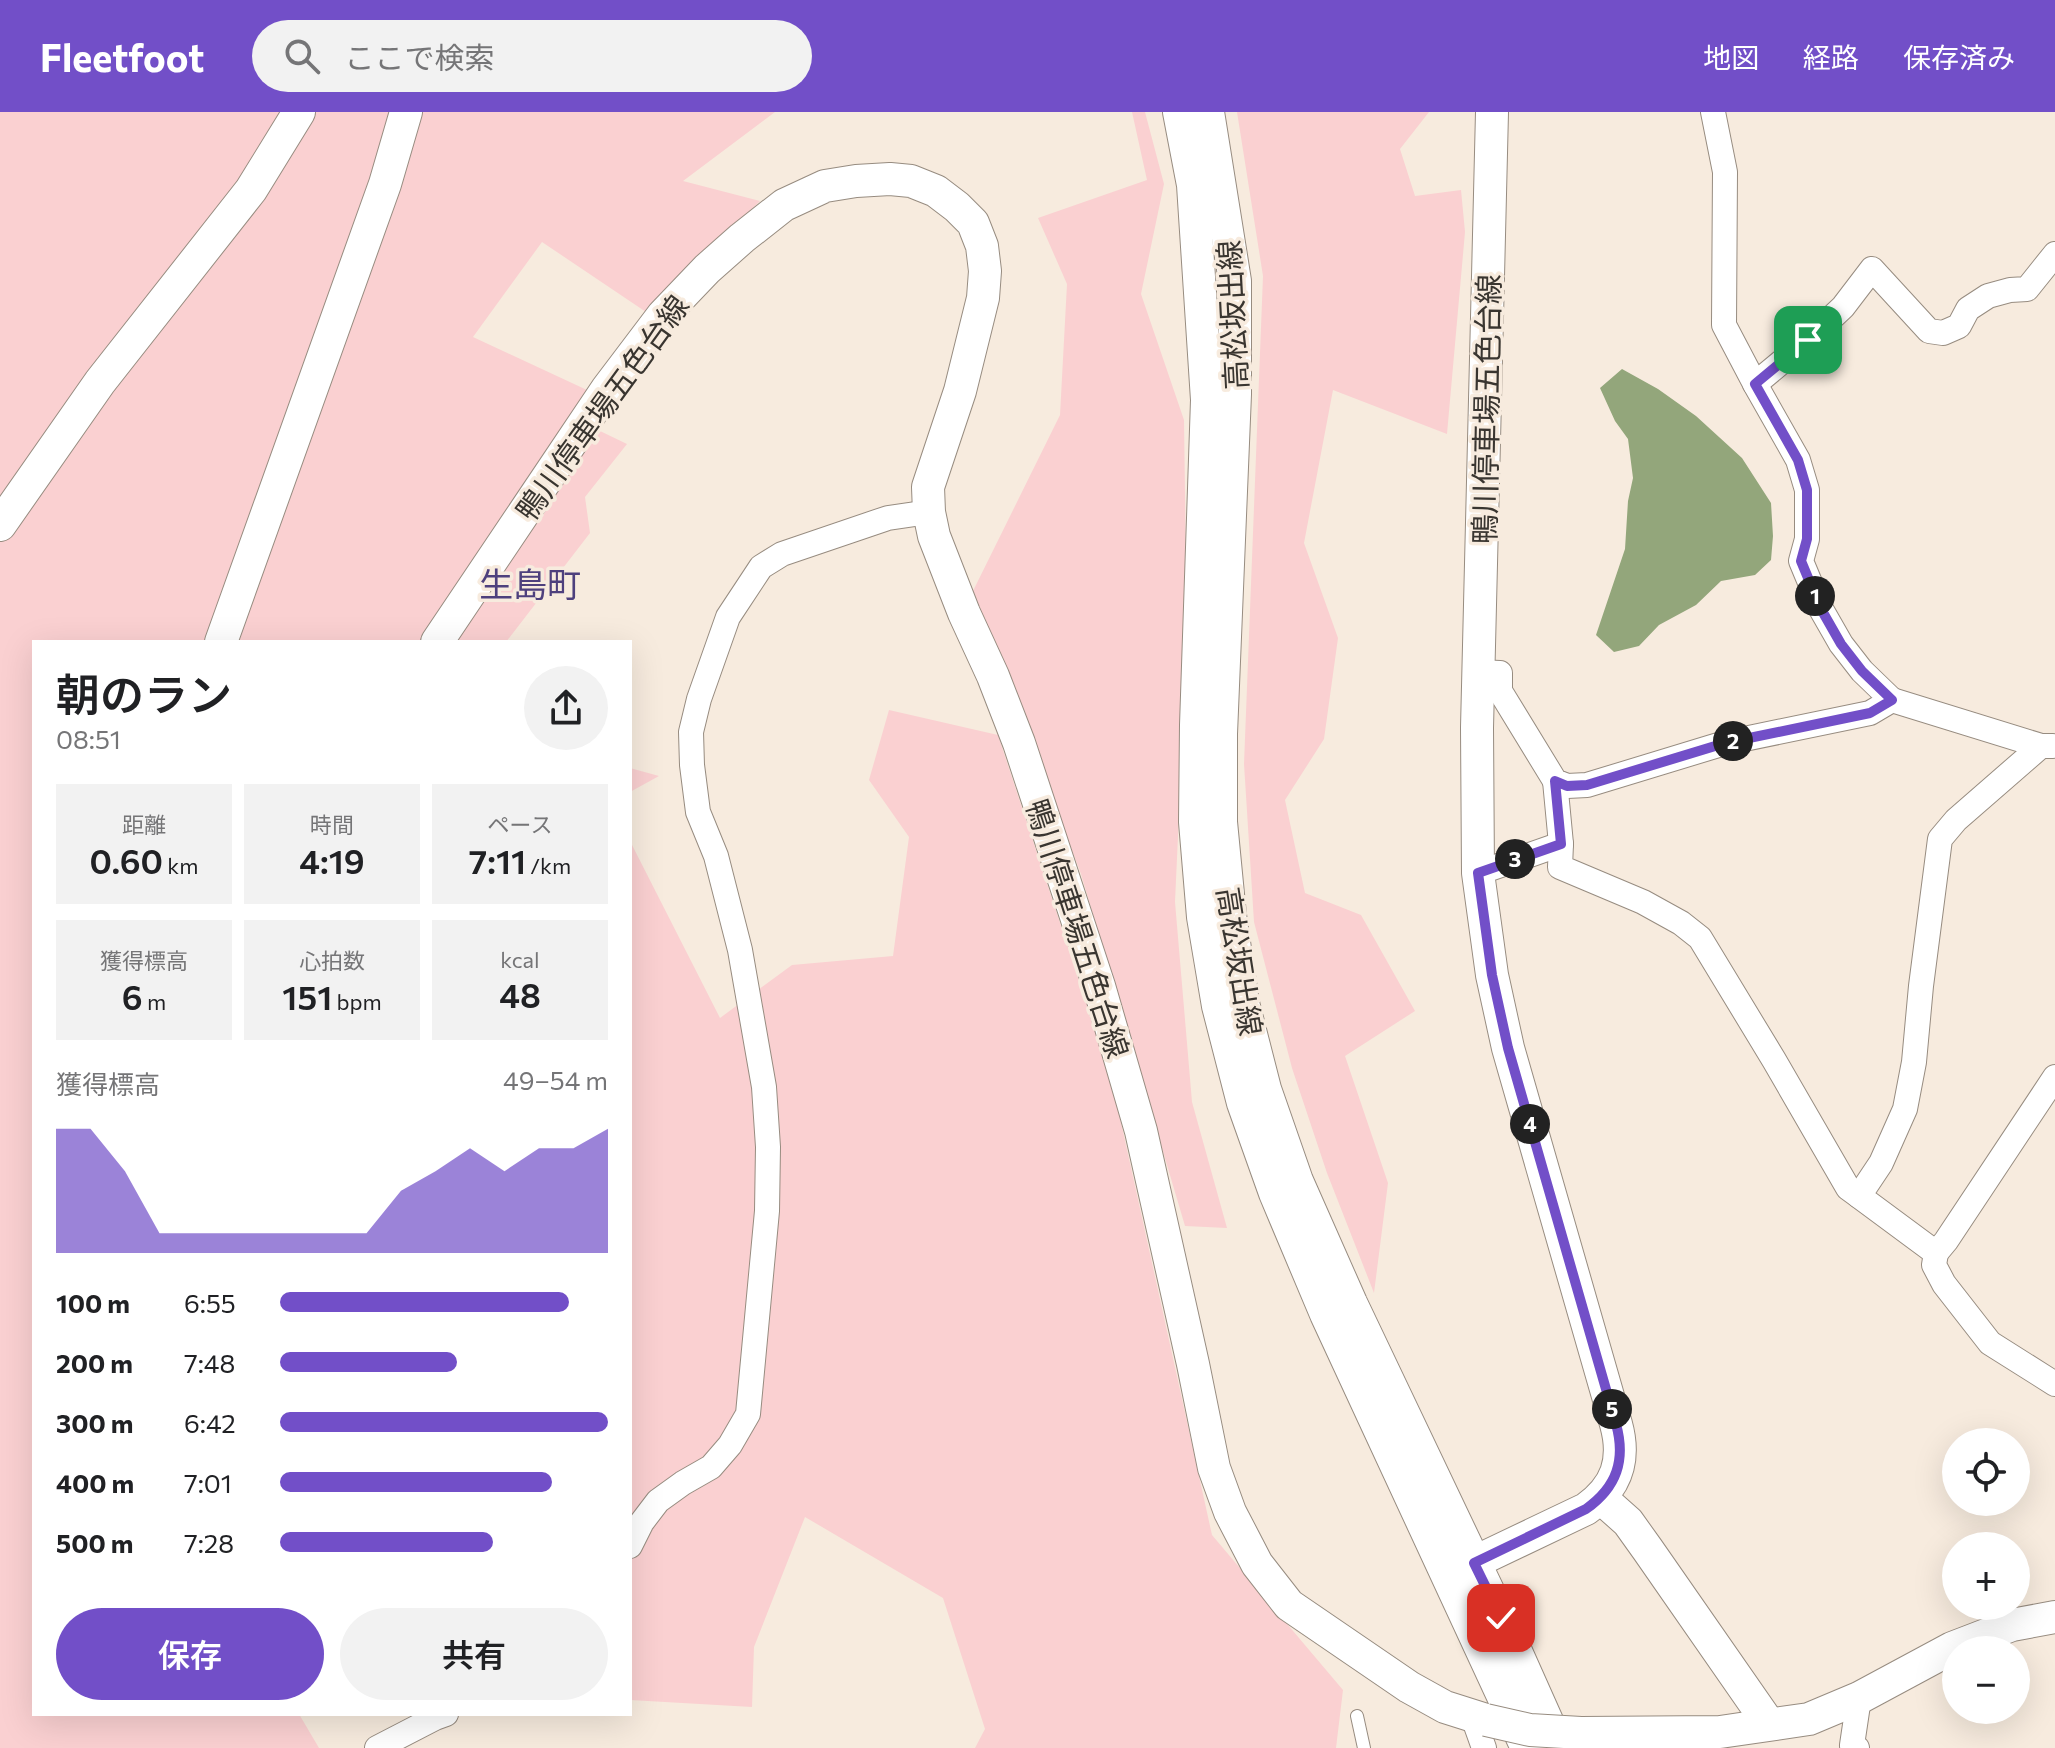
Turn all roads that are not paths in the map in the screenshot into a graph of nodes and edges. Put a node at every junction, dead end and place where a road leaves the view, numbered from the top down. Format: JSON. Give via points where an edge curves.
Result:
{"nodes":[{"id":1,"x":299,"y":112,"type":"edge"},
{"id":2,"x":406,"y":112,"type":"edge"},
{"id":3,"x":1179,"y":112,"type":"edge"},
{"id":4,"x":1208,"y":112,"type":"edge"},
{"id":5,"x":1492,"y":112,"type":"edge"},
{"id":6,"x":1713,"y":112,"type":"edge"},
{"id":7,"x":2055,"y":254,"type":"edge"},
{"id":8,"x":1755,"y":384,"type":"junction"},
{"id":9,"x":929,"y":512,"type":"junction"},
{"id":10,"x":0,"y":525,"type":"edge"},
{"id":11,"x":222,"y":640,"type":"edge"},
{"id":12,"x":438,"y":640,"type":"edge"},
{"id":13,"x":1478,"y":672,"type":"junction"},
{"id":14,"x":1892,"y":700,"type":"junction"},
{"id":15,"x":2048,"y":746,"type":"edge"},
{"id":16,"x":1555,"y":781,"type":"junction"},
{"id":17,"x":1561,"y":844,"type":"junction"},
{"id":18,"x":1478,"y":873,"type":"junction"},
{"id":19,"x":2055,"y":1077,"type":"edge"},
{"id":20,"x":1859,"y":1196,"type":"junction"},
{"id":21,"x":1936,"y":1253,"type":"junction"},
{"id":22,"x":2055,"y":1384,"type":"edge"},
{"id":23,"x":1601,"y":1498,"type":"junction"},
{"id":24,"x":632,"y":1542,"type":"edge"},
{"id":25,"x":1460,"y":1569,"type":"junction"},
{"id":26,"x":2055,"y":1617,"type":"edge"},
{"id":27,"x":1859,"y":1698,"type":"junction"},
{"id":28,"x":440,"y":1716,"type":"edge"},
{"id":29,"x":1357,"y":1716,"type":"dead end"},
{"id":30,"x":1769,"y":1724,"type":"junction"},
{"id":31,"x":1481,"y":1729,"type":"edge"},
{"id":32,"x":1570,"y":1741,"type":"edge"},
{"id":33,"x":1853,"y":1747,"type":"edge"},
{"id":34,"x":377,"y":1748,"type":"edge"},
{"id":35,"x":1364,"y":1748,"type":"edge"},
{"id":36,"x":1527,"y":1748,"type":"edge"}],
"edges":[{"from":1,"to":10,"type":"main road","via":[[251,190],[100,382]]},
{"from":2,"to":11,"type":"main road"},
{"from":3,"to":25,"type":"main road","name":"高松坂出線","via":[[1193,185],[1207,400],[1195,822],[1218,1006],[1243,1103],[1326,1314]]},
{"from":4,"to":25,"type":"main road","name":"高松坂出線","via":[[1235,281],[1221,822],[1243,1003],[1297,1181],[1456,1520]]},
{"from":5,"to":13,"type":"main road","name":"鴨川停車場五色台線"},
{"from":6,"to":8,"type":"street","via":[[1725,172],[1724,325]]},
{"from":7,"to":8,"type":"street","via":[[2027,289],[1988,296],[1968,309],[1959,326],[1943,333],[1929,331],[1872,269],[1843,307]]},
{"from":8,"to":14,"type":"street","via":[[1803,475],[1807,539],[1801,561],[1821,609],[1855,662]]},
{"from":9,"to":12,"type":"main road","name":"鴨川停車場五色台線","via":[[928,487],[978,326],[985,271],[982,246],[973,223],[957,207],[911,181],[825,186],[784,205],[742,238],[663,315],[598,401]]},
{"from":9,"to":24,"type":"street","via":[[888,518],[782,554],[761,567],[728,617],[699,699],[691,732],[698,812],[716,856],[740,950],[764,1087],[767,1211],[748,1414],[711,1467],[658,1501]]},
{"from":9,"to":31,"type":"main road","name":"鴨川停車場五色台線","via":[[934,536],[1019,743],[1099,986],[1141,1131],[1214,1468],[1230,1512],[1257,1564],[1289,1605]]},
{"from":13,"to":16,"type":"street","via":[[1500,673],[1500,691]]},
{"from":13,"to":18,"type":"main road","name":"鴨川停車場五色台線"},
{"from":14,"to":15,"type":"street"},
{"from":14,"to":16,"type":"street","via":[[1870,713],[1725,743],[1587,785]]},
{"from":15,"to":20,"type":"street","via":[[1940,839],[1905,1109],[1881,1163]]},
{"from":16,"to":17,"type":"street"},
{"from":17,"to":18,"type":"street"},
{"from":17,"to":20,"type":"street","via":[[1560,867],[1643,902],[1700,938],[1848,1188]]},
{"from":18,"to":23,"type":"main road","name":"鴨川停車場五色台線","via":[[1508,1048],[1619,1434],[1620,1463]]},
{"from":19,"to":21,"type":"street"},
{"from":20,"to":21,"type":"street"},
{"from":21,"to":22,"type":"street","via":[[1934,1265],[1944,1284],[1990,1343]]},
{"from":23,"to":25,"type":"main road"},
{"from":23,"to":30,"type":"main road","via":[[1628,1522]]},
{"from":25,"to":32,"type":"main road","name":"高松坂出線","via":[[1501,1618]]},
{"from":25,"to":36,"type":"main road","name":"高松坂出線"},
{"from":26,"to":27,"type":"main road","name":"鴨川停車場五色台線","via":[[2012,1625],[1952,1648]]},
{"from":27,"to":30,"type":"main road","name":"鴨川停車場五色台線","via":[[1809,1719]]},
{"from":27,"to":33,"type":"street"},
{"from":28,"to":34,"type":"street"},
{"from":29,"to":35,"type":"lane"},
{"from":30,"to":32,"type":"main road","name":"鴨川停車場五色台線"},
{"from":31,"to":32,"type":"main road","name":"鴨川停車場五色台線","bridge":true,"via":[[1530,1730]]}]}
